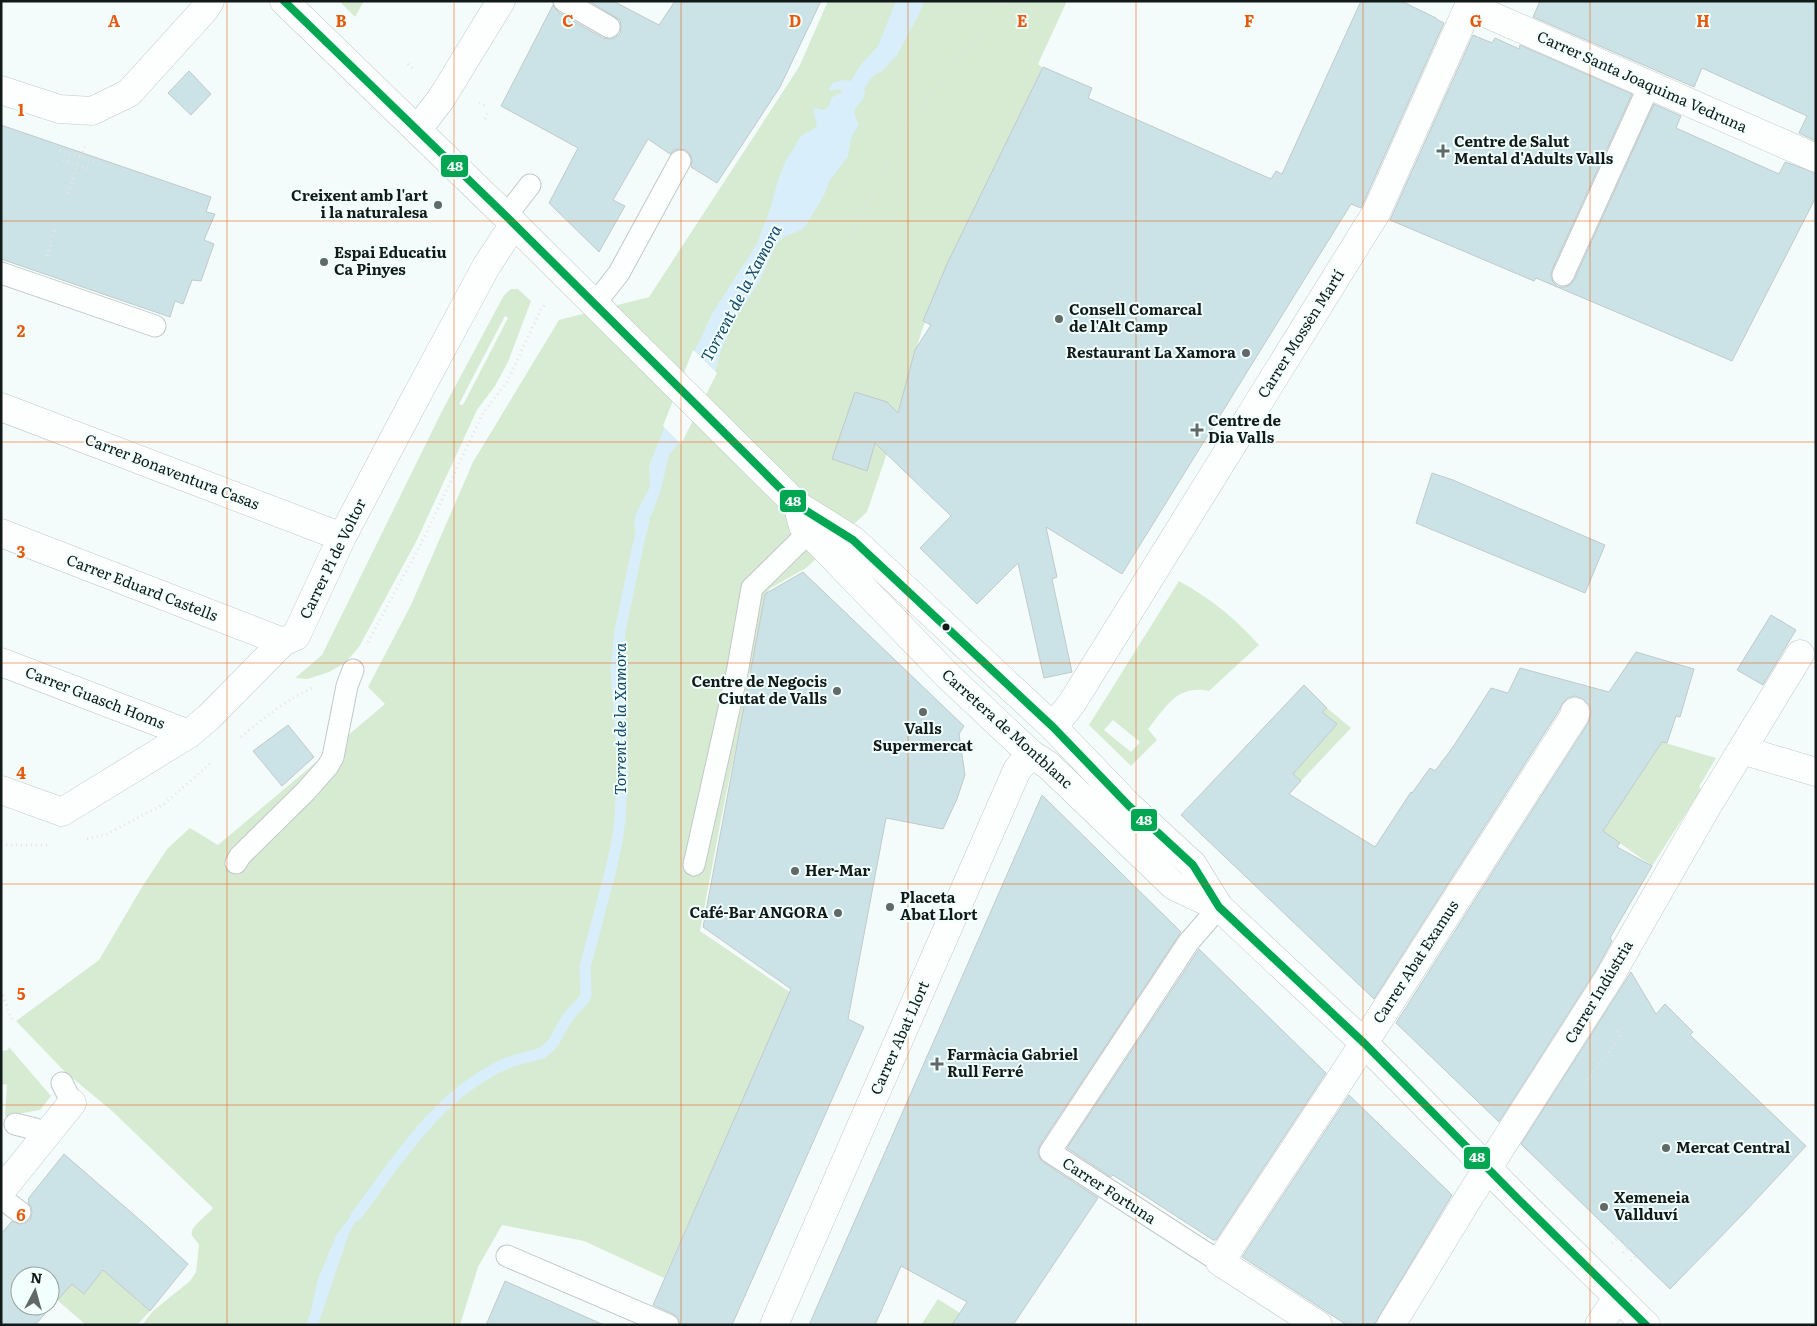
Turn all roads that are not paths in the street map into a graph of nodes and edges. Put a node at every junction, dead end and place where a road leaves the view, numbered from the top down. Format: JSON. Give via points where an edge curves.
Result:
{"nodes":[{"id":1,"x":210,"y":1,"type":"edge"},
{"id":2,"x":284,"y":1,"type":"edge"},
{"id":3,"x":501,"y":1,"type":"edge"},
{"id":4,"x":564,"y":1,"type":"edge"},
{"id":5,"x":588,"y":1,"type":"edge"},
{"id":6,"x":1470,"y":4,"type":"edge"},
{"id":7,"x":1649,"y":86,"type":"junction"},
{"id":8,"x":1,"y":90,"type":"edge"},
{"id":9,"x":417,"y":130,"type":"junction"},
{"id":10,"x":1816,"y":158,"type":"edge"},
{"id":11,"x":680,"y":161,"type":"dead end"},
{"id":12,"x":530,"y":185,"type":"dead end"},
{"id":13,"x":510,"y":220,"type":"junction"},
{"id":14,"x":1,"y":273,"type":"edge"},
{"id":15,"x":1563,"y":275,"type":"dead end"},
{"id":16,"x":594,"y":305,"type":"junction"},
{"id":17,"x":155,"y":326,"type":"dead end"},
{"id":18,"x":1,"y":407,"type":"edge"},
{"id":19,"x":797,"y":505,"type":"junction"},
{"id":20,"x":809,"y":532,"type":"junction"},
{"id":21,"x":1,"y":533,"type":"edge"},
{"id":22,"x":342,"y":536,"type":"junction"},
{"id":23,"x":878,"y":589,"type":"junction"},
{"id":24,"x":283,"y":642,"type":"junction"},
{"id":25,"x":1800,"y":654,"type":"dead end"},
{"id":26,"x":1,"y":662,"type":"edge"},
{"id":27,"x":353,"y":670,"type":"road end"},
{"id":28,"x":1575,"y":712,"type":"dead end"},
{"id":29,"x":1053,"y":727,"type":"junction"},
{"id":30,"x":189,"y":734,"type":"junction"},
{"id":31,"x":1742,"y":750,"type":"junction"},
{"id":32,"x":1031,"y":754,"type":"junction"},
{"id":33,"x":1816,"y":772,"type":"edge"},
{"id":34,"x":1,"y":790,"type":"edge"},
{"id":35,"x":236,"y":863,"type":"dead end"},
{"id":36,"x":694,"y":864,"type":"dead end"},
{"id":37,"x":1193,"y":865,"type":"junction"},
{"id":38,"x":1219,"y":907,"type":"junction"},
{"id":39,"x":1364,"y":1043,"type":"junction"},
{"id":40,"x":67,"y":1093,"type":"dead end"},
{"id":41,"x":15,"y":1124,"type":"dead end"},
{"id":42,"x":45,"y":1137,"type":"junction"},
{"id":43,"x":1489,"y":1168,"type":"junction"},
{"id":44,"x":1,"y":1191,"type":"edge"},
{"id":45,"x":1,"y":1198,"type":"edge"},
{"id":46,"x":20,"y":1212,"type":"dead end"},
{"id":47,"x":507,"y":1256,"type":"dead end"},
{"id":48,"x":1213,"y":1264,"type":"junction"},
{"id":49,"x":1617,"y":1298,"type":"junction"},
{"id":50,"x":668,"y":1325,"type":"edge"},
{"id":51,"x":774,"y":1325,"type":"edge"},
{"id":52,"x":1318,"y":1325,"type":"edge"},
{"id":53,"x":1391,"y":1325,"type":"edge"},
{"id":54,"x":1599,"y":1325,"type":"edge"},
{"id":55,"x":1646,"y":1325,"type":"edge"}],
"edges":[{"from":1,"to":8,"type":"street","via":[[129,92],[92,111],[59,109]]},
{"from":2,"to":9,"type":"street","name":"Carretera de Montblanc"},
{"from":3,"to":9,"type":"street","via":[[441,99]]},
{"from":4,"to":5,"type":"lane","via":[[612,22]]},
{"from":6,"to":7,"type":"street","name":"Carrer Santa Joaquima Vedruna"},
{"from":6,"to":29,"type":"street","name":"Carrer Mossèn Martí","via":[[1376,213],[1072,703]]},
{"from":7,"to":10,"type":"street","name":"Carrer Santa Joaquima Vedruna"},
{"from":7,"to":15,"type":"lane"},
{"from":9,"to":13,"type":"street","name":"Carretera de Montblanc"},
{"from":11,"to":16,"type":"lane","via":[[619,273]]},
{"from":12,"to":13,"type":"lane"},
{"from":13,"to":16,"type":"street","name":"Carretera de Montblanc"},
{"from":13,"to":22,"type":"street","name":"Carrer Pi de Voltor"},
{"from":14,"to":17,"type":"lane"},
{"from":16,"to":19,"type":"street","name":"Carretera de Montblanc"},
{"from":18,"to":22,"type":"street","name":"Carrer Bonaventura Casas"},
{"from":19,"to":20,"type":"street","name":"Carretera de Montblanc","via":[[803,526]]},
{"from":19,"to":23,"type":"street","name":"Carretera de Montblanc","via":[[853,540]]},
{"from":20,"to":23,"type":"street","name":"Carretera de Montblanc"},
{"from":20,"to":36,"type":"lane","via":[[752,588],[737,673]]},
{"from":21,"to":24,"type":"street","name":"Carrer Eduard Castells"},
{"from":22,"to":24,"type":"street","name":"Carrer Pi de Voltor","via":[[296,636]]},
{"from":23,"to":29,"type":"street","name":"Carretera de Montblanc"},
{"from":23,"to":29,"type":"street","via":[[1025,725]]},
{"from":23,"to":32,"type":"street","name":"Carretera de Montblanc","via":[[948,676]]},
{"from":24,"to":30,"type":"street","name":"Carrer Pi de Voltor"},
{"from":25,"to":31,"type":"street","name":"Carrer Indústria"},
{"from":26,"to":30,"type":"street","name":"Carrer Guasch Homs"},
{"from":27,"to":35,"type":"lane","via":[[333,757],[328,766]]},
{"from":28,"to":39,"type":"street","name":"Carrer Abat Examus"},
{"from":29,"to":37,"type":"street","name":"Carretera de Montblanc","via":[[1129,806]]},
{"from":30,"to":34,"type":"street","name":"Carrer Pi de Voltor","via":[[62,812]]},
{"from":31,"to":33,"type":"street"},
{"from":31,"to":43,"type":"street","name":"Carrer Indústria","via":[[1609,978]]},
{"from":32,"to":37,"type":"street","via":[[1054,754],[1151,845]]},
{"from":32,"to":38,"type":"street","name":"Carretera de Montblanc","via":[[1048,765],[1174,886]]},
{"from":32,"to":51,"type":"street","name":"Carrer Abat Llort","via":[[1017,770]]},
{"from":37,"to":38,"type":"street","name":"Carretera de Montblanc"},
{"from":38,"to":39,"type":"street","name":"Carretera de Montblanc"},
{"from":38,"to":48,"type":"lane","name":"Carrer Fortuna","via":[[1188,943],[1050,1152]]},
{"from":39,"to":43,"type":"street","name":"Carretera de Montblanc"},
{"from":39,"to":48,"type":"street","name":"Carrer Abat Examus"},
{"from":40,"to":42,"type":"street"},
{"from":41,"to":42,"type":"lane","via":[[35,1129]]},
{"from":42,"to":44,"type":"street"},
{"from":43,"to":49,"type":"street","name":"Carretera de Montblanc"},
{"from":43,"to":53,"type":"street","name":"Carrer Indústria"},
{"from":45,"to":46,"type":"lane"},
{"from":47,"to":50,"type":"lane"},
{"from":48,"to":52,"type":"street","name":"Carrer Fortuna"},
{"from":49,"to":54,"type":"street"},
{"from":49,"to":55,"type":"street","name":"Carretera de Montblanc"}]}
